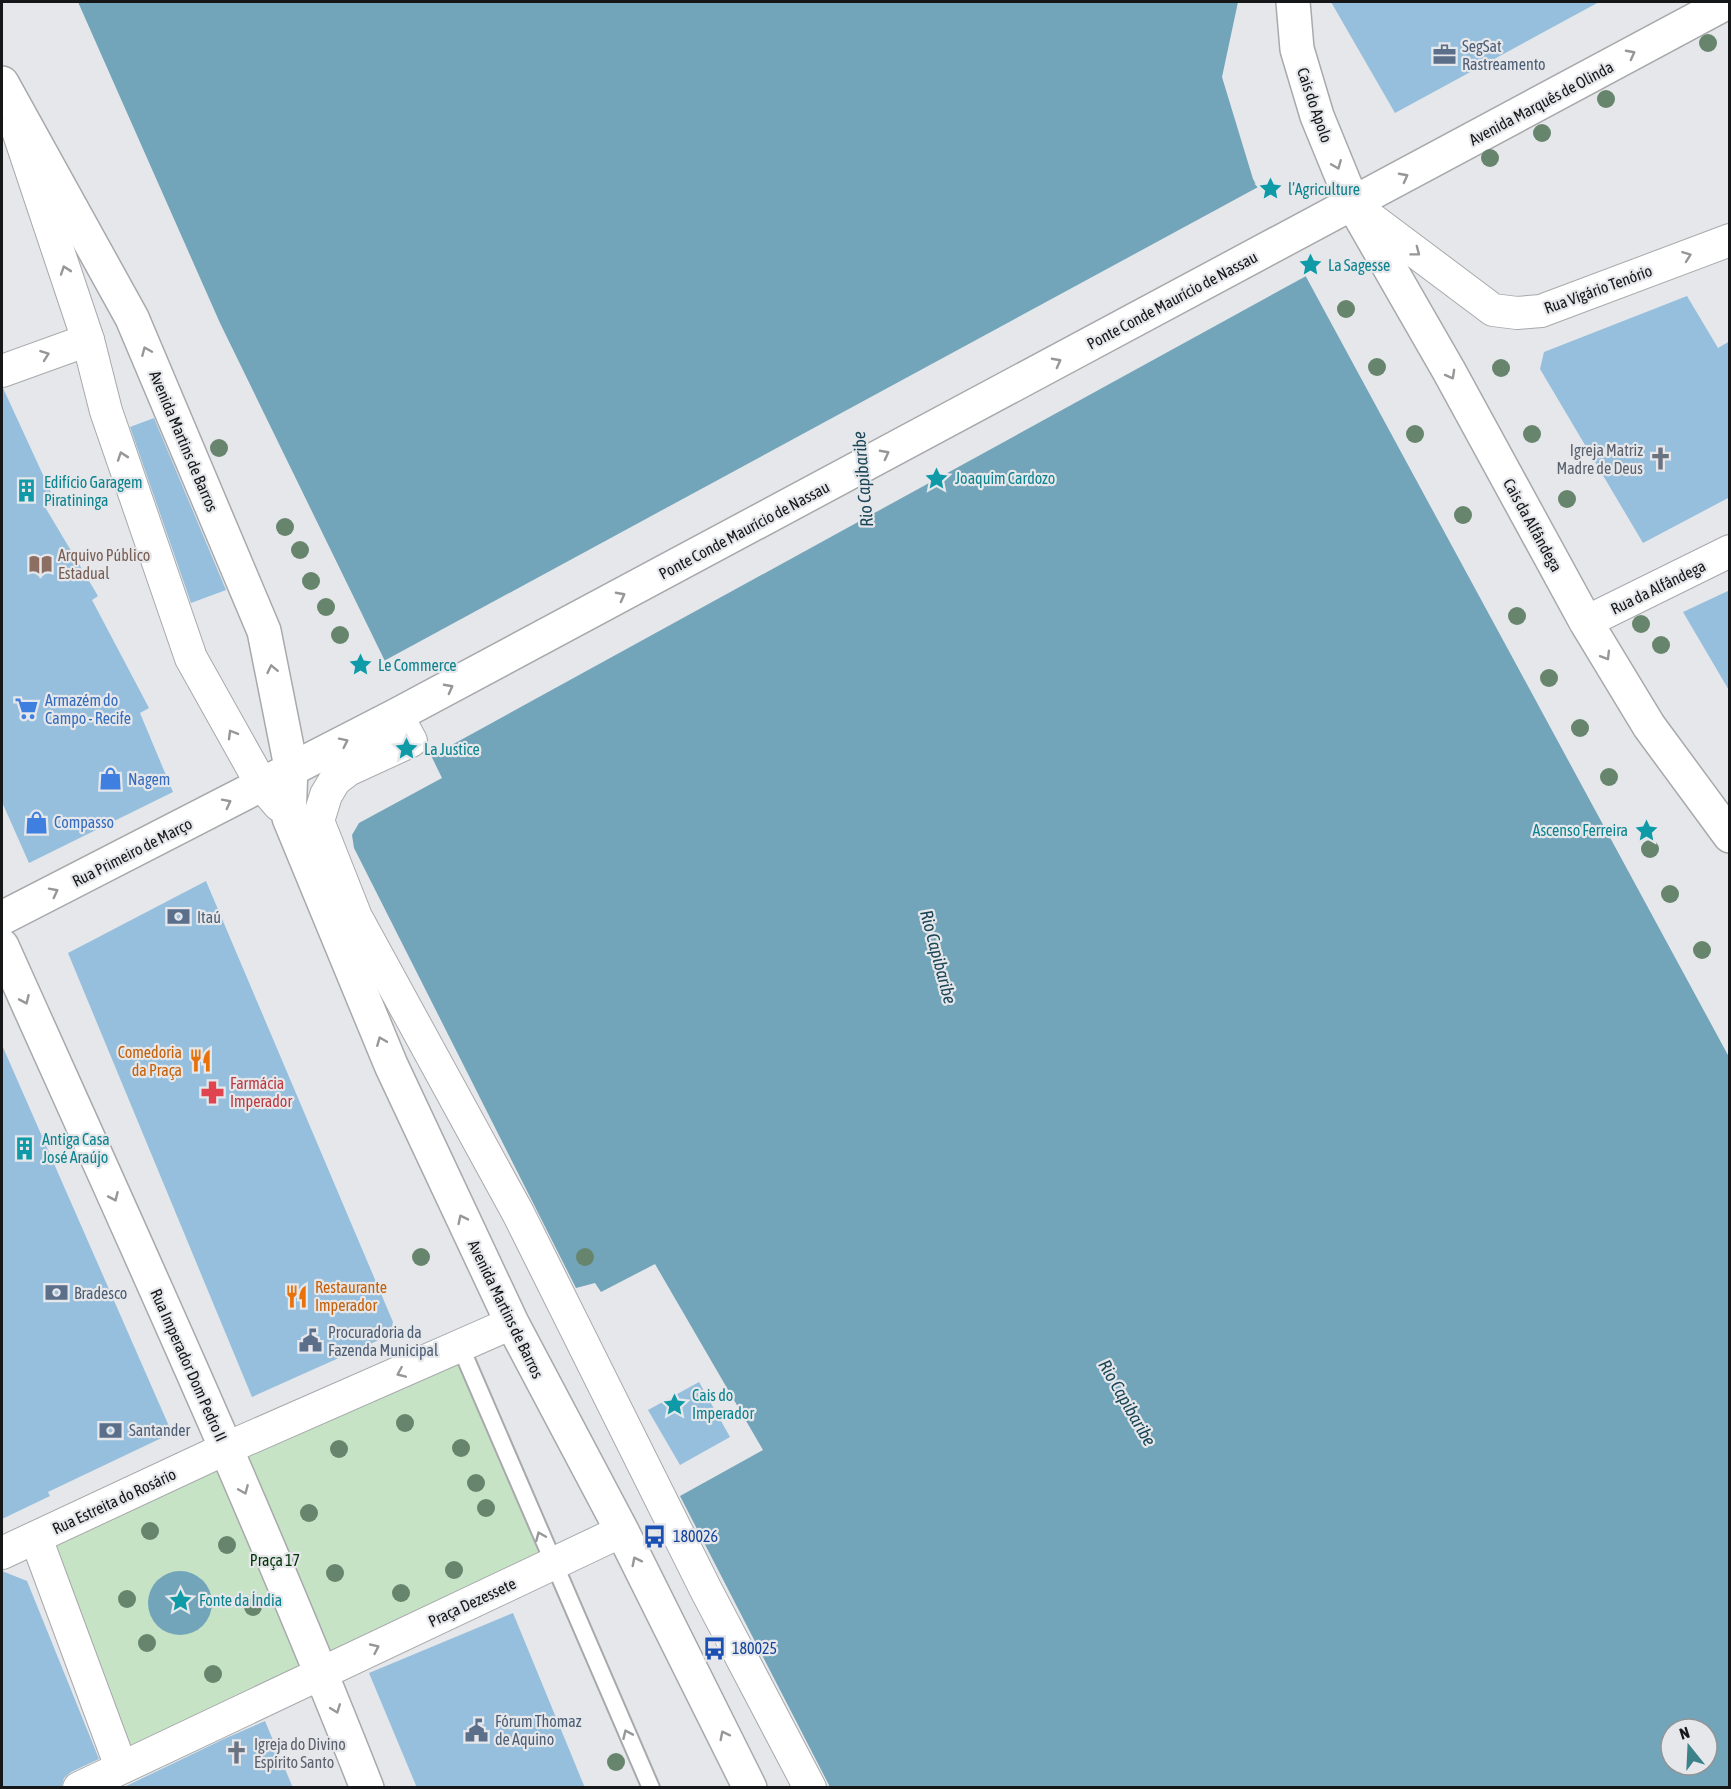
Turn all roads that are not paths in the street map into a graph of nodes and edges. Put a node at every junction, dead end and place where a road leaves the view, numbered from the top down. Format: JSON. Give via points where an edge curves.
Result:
{"nodes":[{"id":1,"x":1293,"y":2,"type":"edge"},
{"id":2,"x":1728,"y":2,"type":"edge"},
{"id":3,"x":2,"y":88,"type":"edge"},
{"id":4,"x":1353,"y":204,"type":"junction"},
{"id":5,"x":1730,"y":240,"type":"edge"},
{"id":6,"x":88,"y":340,"type":"junction"},
{"id":7,"x":2,"y":371,"type":"edge"},
{"id":8,"x":1730,"y":551,"type":"edge"},
{"id":9,"x":1586,"y":622,"type":"junction"},
{"id":10,"x":397,"y":715,"type":"junction"},
{"id":11,"x":291,"y":767,"type":"junction"},
{"id":12,"x":262,"y":785,"type":"junction"},
{"id":13,"x":289,"y":818,"type":"junction"},
{"id":14,"x":1730,"y":836,"type":"edge"},
{"id":15,"x":2,"y":918,"type":"edge"},
{"id":16,"x":2,"y":946,"type":"edge"},
{"id":17,"x":512,"y":1323,"type":"junction"},
{"id":18,"x":461,"y":1348,"type":"junction"},
{"id":19,"x":227,"y":1448,"type":"junction"},
{"id":20,"x":622,"y":1532,"type":"junction"},
{"id":21,"x":36,"y":1538,"type":"junction"},
{"id":22,"x":2,"y":1553,"type":"edge"},
{"id":23,"x":552,"y":1564,"type":"junction"},
{"id":24,"x":322,"y":1673,"type":"junction"},
{"id":25,"x":122,"y":1767,"type":"junction"},
{"id":26,"x":79,"y":1788,"type":"edge"},
{"id":27,"x":367,"y":1788,"type":"edge"},
{"id":28,"x":651,"y":1788,"type":"edge"},
{"id":29,"x":750,"y":1788,"type":"edge"},
{"id":30,"x":810,"y":1788,"type":"edge"}],
"edges":[{"from":1,"to":4,"type":"main road","name":"Cais do Apolo","one_way":true,"via":[[1297,49],[1317,116]]},
{"from":4,"to":2,"type":"main road","name":"Avenida Marquês de Olinda","one_way":true},
{"from":6,"to":3,"type":"street","name":"Avenida Martins de Barros","one_way":true},
{"from":11,"to":3,"type":"main road","name":"Avenida Martins de Barros","one_way":true,"via":[[264,631],[137,329]]},
{"from":4,"to":5,"type":"street","name":"Rua Vigário Tenório","one_way":true,"via":[[1493,310],[1517,313],[1541,311]]},
{"from":4,"to":9,"type":"main road","name":"Cais da Alfândega","one_way":true},
{"from":10,"to":4,"type":"main road","name":"Ponte Conde Maurício de Nassau","one_way":true},
{"from":7,"to":6,"type":"street","one_way":true},
{"from":12,"to":6,"type":"street","name":"Avenida Martins de Barros","one_way":true,"via":[[191,658],[106,411]]},
{"from":8,"to":9,"type":"street","name":"Rua da Alfândega"},
{"from":9,"to":14,"type":"main road","name":"Cais da Alfândega","one_way":true,"via":[[1649,726]]},
{"from":11,"to":10,"type":"main road","name":"Ponte Conde Maurício de Nassau","one_way":true},
{"from":10,"to":30,"type":"street","via":[[411,741],[348,770],[336,780],[326,795],[318,821],[356,917],[518,1213],[706,1590]]},
{"from":11,"to":12,"type":"main road","name":"Ponte Conde Maurício de Nassau"},
{"from":11,"to":13,"type":"main road","name":"Avenida Martins de Barros"},
{"from":12,"to":13,"type":"street","name":"Avenida Martins de Barros"},
{"from":15,"to":12,"type":"main road","name":"Rua Primeiro de Março","one_way":true},
{"from":17,"to":13,"type":"main road","name":"Avenida Martins de Barros","one_way":true,"via":[[391,1065]]},
{"from":16,"to":19,"type":"main road","name":"Rua Imperador Dom Pedro II","one_way":true},
{"from":17,"to":18,"type":"street"},
{"from":17,"to":20,"type":"main road","name":"Avenida Martins de Barros"},
{"from":18,"to":19,"type":"street","one_way":true},
{"from":23,"to":18,"type":"lane","one_way":true},
{"from":19,"to":21,"type":"street","name":"Rua Estreita do Rosário"},
{"from":19,"to":24,"type":"main road","name":"Rua Imperador Dom Pedro II","one_way":true},
{"from":20,"to":23,"type":"street","name":"Praça Dezessete"},
{"from":29,"to":20,"type":"main road","name":"Avenida Martins de Barros","one_way":true},
{"from":21,"to":22,"type":"street","name":"Rua Estreita do Rosário"},
{"from":21,"to":25,"type":"street"},
{"from":24,"to":23,"type":"street","name":"Praça Dezessete","one_way":true},
{"from":28,"to":23,"type":"lane","one_way":true},
{"from":24,"to":25,"type":"street"},
{"from":24,"to":27,"type":"main road","name":"Rua Imperador Dom Pedro II","one_way":true},
{"from":25,"to":26,"type":"street"}]}
